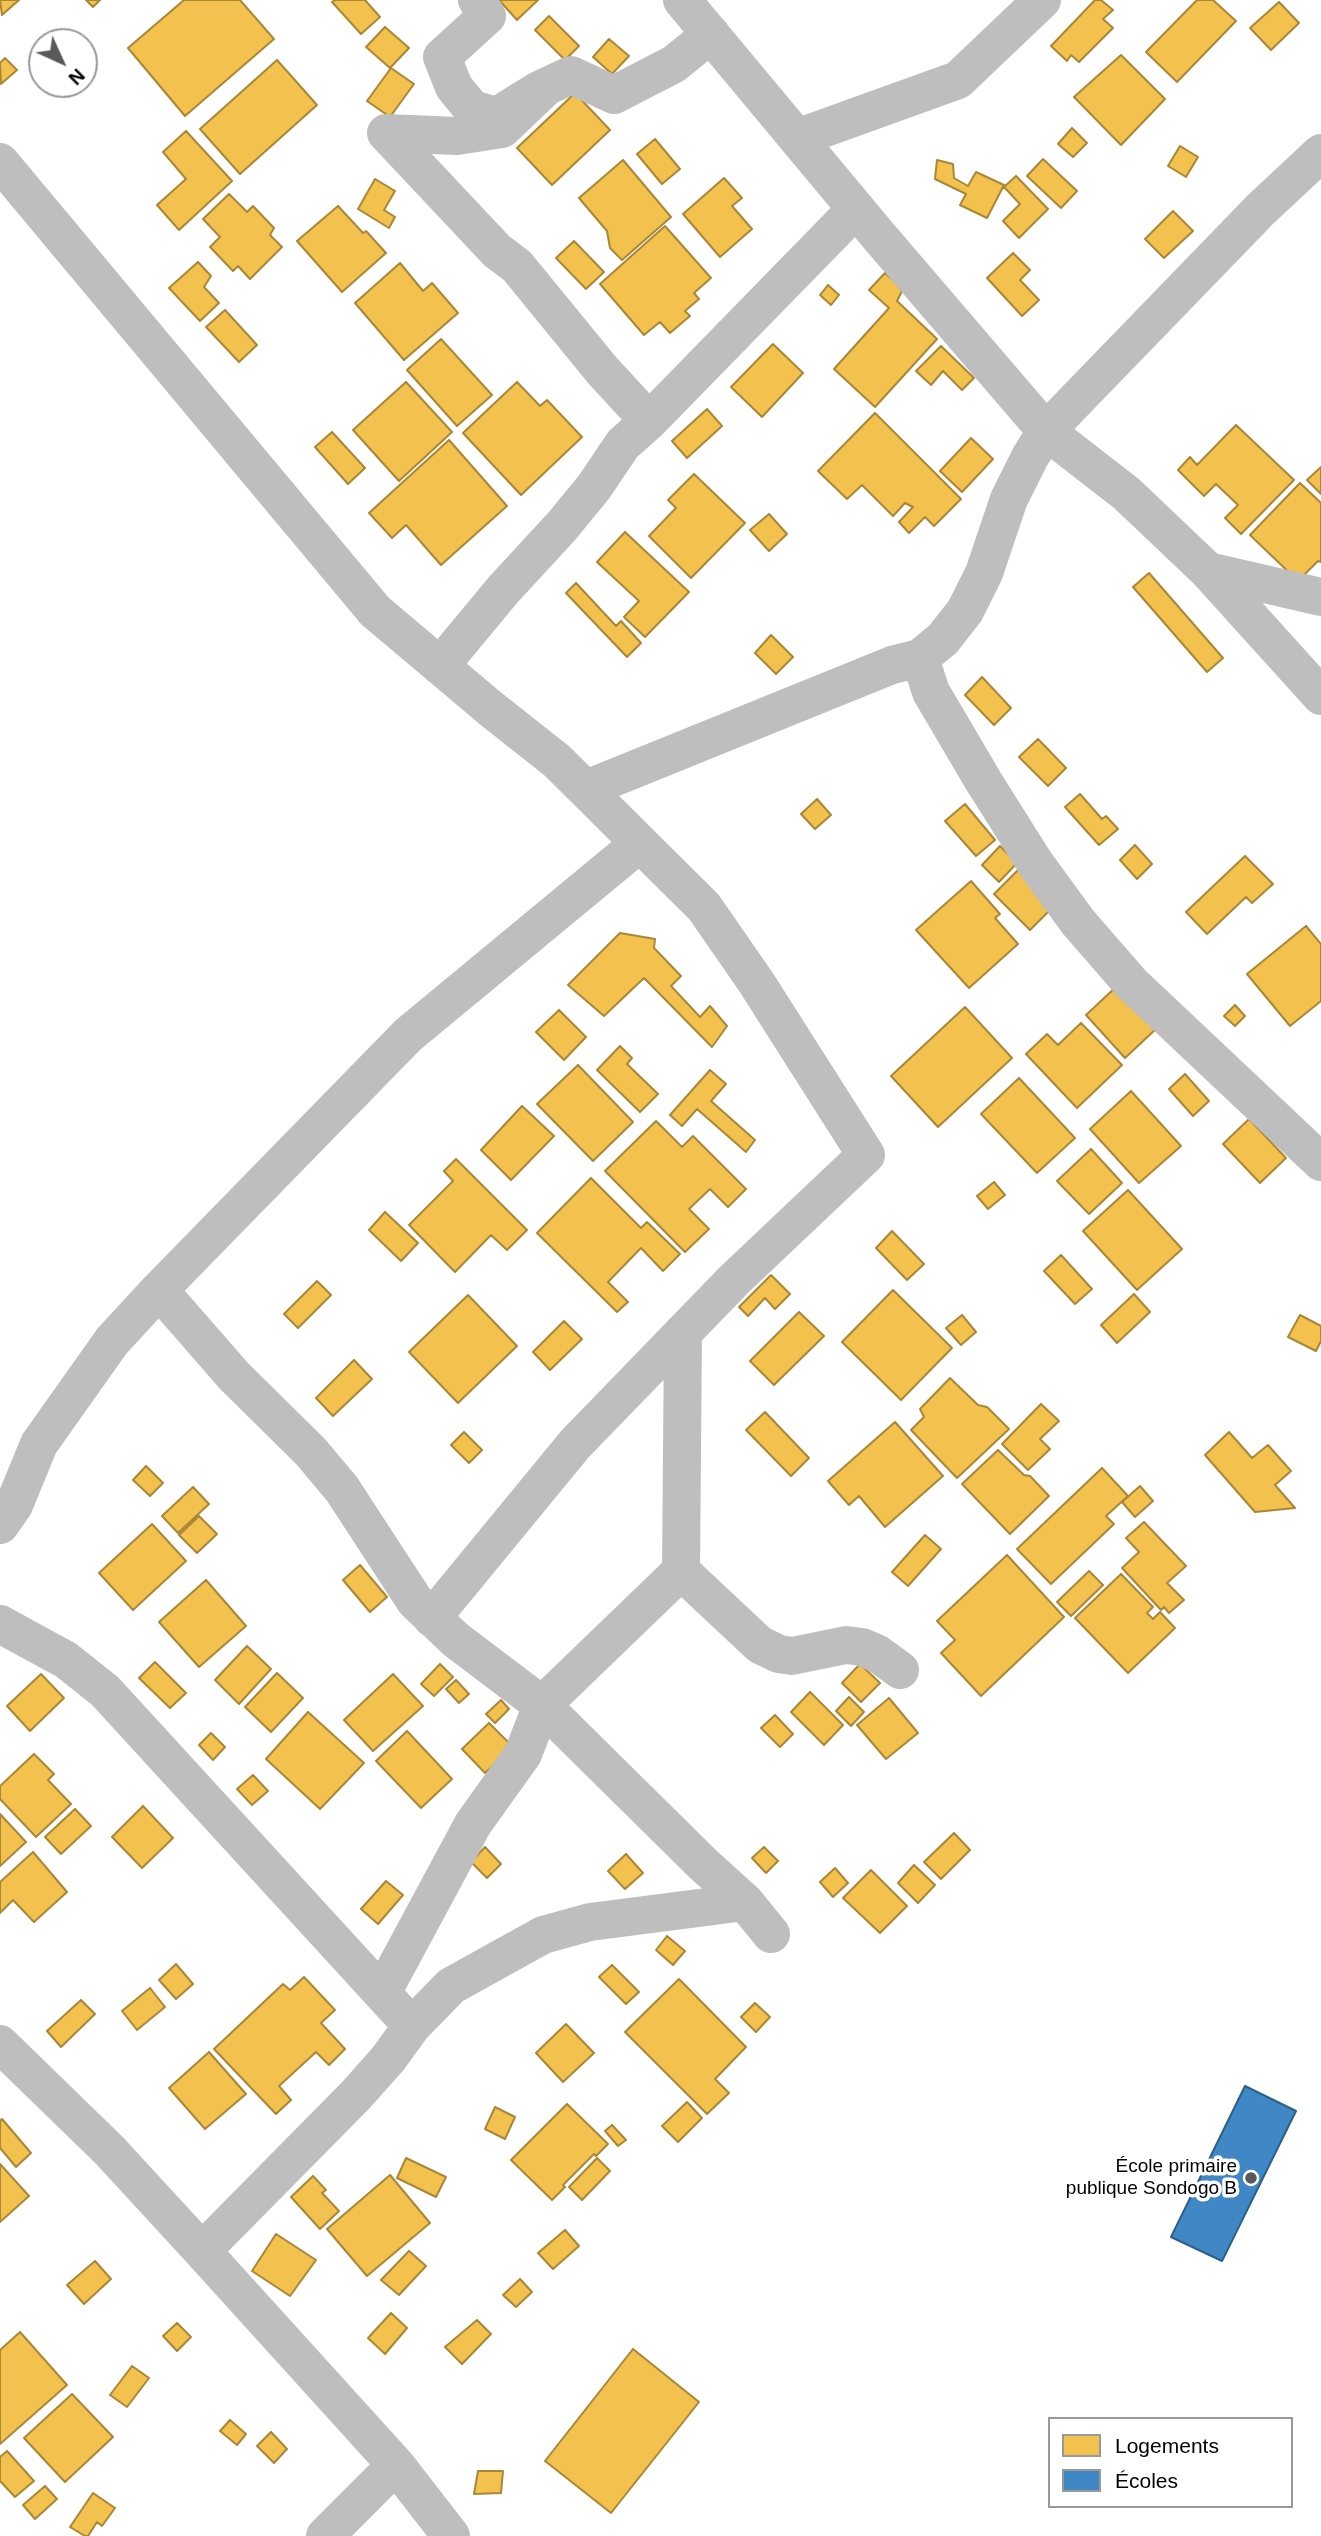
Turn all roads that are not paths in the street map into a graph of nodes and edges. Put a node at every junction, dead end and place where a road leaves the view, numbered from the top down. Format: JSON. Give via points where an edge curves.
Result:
{"nodes":[{"id":1,"x":477,"y":0,"type":"edge"},
{"id":2,"x":682,"y":0,"type":"edge"},
{"id":3,"x":1042,"y":0,"type":"edge"},
{"id":4,"x":711,"y":34,"type":"junction"},
{"id":5,"x":545,"y":88,"type":"junction"},
{"id":6,"x":797,"y":138,"type":"junction"},
{"id":7,"x":1321,"y":153,"type":"edge"},
{"id":8,"x":0,"y":162,"type":"edge"},
{"id":9,"x":856,"y":209,"type":"junction"},
{"id":10,"x":649,"y":421,"type":"junction"},
{"id":11,"x":1046,"y":431,"type":"junction"},
{"id":12,"x":1208,"y":571,"type":"junction"},
{"id":13,"x":1321,"y":597,"type":"edge"},
{"id":14,"x":920,"y":658,"type":"junction"},
{"id":15,"x":440,"y":666,"type":"junction"},
{"id":16,"x":1321,"y":696,"type":"edge"},
{"id":17,"x":586,"y":789,"type":"junction"},
{"id":18,"x":640,"y":843,"type":"junction"},
{"id":19,"x":1321,"y":1162,"type":"edge"},
{"id":20,"x":159,"y":1290,"type":"junction"},
{"id":21,"x":683,"y":1332,"type":"junction"},
{"id":22,"x":0,"y":1525,"type":"edge"},
{"id":23,"x":681,"y":1571,"type":"junction"},
{"id":24,"x":432,"y":1618,"type":"junction"},
{"id":25,"x":0,"y":1624,"type":"edge"},
{"id":26,"x":900,"y":1670,"type":"dead end"},
{"id":27,"x":542,"y":1705,"type":"junction"},
{"id":28,"x":745,"y":1902,"type":"junction"},
{"id":29,"x":771,"y":1934,"type":"dead end"},
{"id":30,"x":382,"y":1993,"type":"junction"},
{"id":31,"x":412,"y":2026,"type":"junction"},
{"id":32,"x":0,"y":2044,"type":"edge"},
{"id":33,"x":202,"y":2251,"type":"junction"},
{"id":34,"x":396,"y":2465,"type":"junction"},
{"id":35,"x":325,"y":2536,"type":"edge"},
{"id":36,"x":450,"y":2536,"type":"edge"}],
"edges":[{"from":1,"to":5,"type":"street","via":[[487,16],[442,57],[454,87],[472,109],[496,116]]},
{"from":2,"to":4,"type":"street"},
{"from":3,"to":6,"type":"street","via":[[957,80]]},
{"from":4,"to":5,"type":"street","via":[[674,64],[614,95],[571,75]]},
{"from":4,"to":6,"type":"street"},
{"from":5,"to":10,"type":"street","via":[[502,129],[457,136],[386,133],[497,251],[517,266]]},
{"from":6,"to":9,"type":"street"},
{"from":7,"to":11,"type":"street"},
{"from":8,"to":15,"type":"street","via":[[375,611]]},
{"from":9,"to":10,"type":"street"},
{"from":9,"to":11,"type":"street"},
{"from":10,"to":15,"type":"street","via":[[623,444],[562,526]]},
{"from":11,"to":12,"type":"street","via":[[1127,494]]},
{"from":11,"to":14,"type":"street","via":[[1009,499],[984,573],[965,611]]},
{"from":12,"to":13,"type":"street"},
{"from":12,"to":16,"type":"street"},
{"from":14,"to":17,"type":"street","via":[[892,665]]},
{"from":14,"to":19,"type":"street","via":[[931,692],[984,782],[1078,922],[1131,984]]},
{"from":15,"to":17,"type":"street"},
{"from":17,"to":18,"type":"street"},
{"from":18,"to":20,"type":"street","via":[[408,1035]]},
{"from":18,"to":21,"type":"street","via":[[704,907],[866,1155]]},
{"from":20,"to":22,"type":"street","via":[[112,1341],[39,1444],[15,1505]]},
{"from":20,"to":24,"type":"street","via":[[234,1376],[312,1452]]},
{"from":21,"to":23,"type":"street"},
{"from":21,"to":24,"type":"street","via":[[575,1444]]},
{"from":23,"to":26,"type":"street","via":[[760,1645],[779,1654],[854,1646],[878,1654]]},
{"from":23,"to":27,"type":"street"},
{"from":24,"to":27,"type":"street"},
{"from":25,"to":30,"type":"street","via":[[66,1660],[105,1691]]},
{"from":27,"to":28,"type":"street"},
{"from":27,"to":30,"type":"street","via":[[523,1754],[472,1825]]},
{"from":28,"to":29,"type":"street"},
{"from":28,"to":31,"type":"street","via":[[590,1922],[542,1935],[451,1986]]},
{"from":30,"to":31,"type":"street"},
{"from":31,"to":33,"type":"street","via":[[356,2095]]},
{"from":32,"to":33,"type":"street","via":[[109,2150]]},
{"from":33,"to":34,"type":"street"},
{"from":34,"to":35,"type":"street"},
{"from":34,"to":36,"type":"street"}]}
